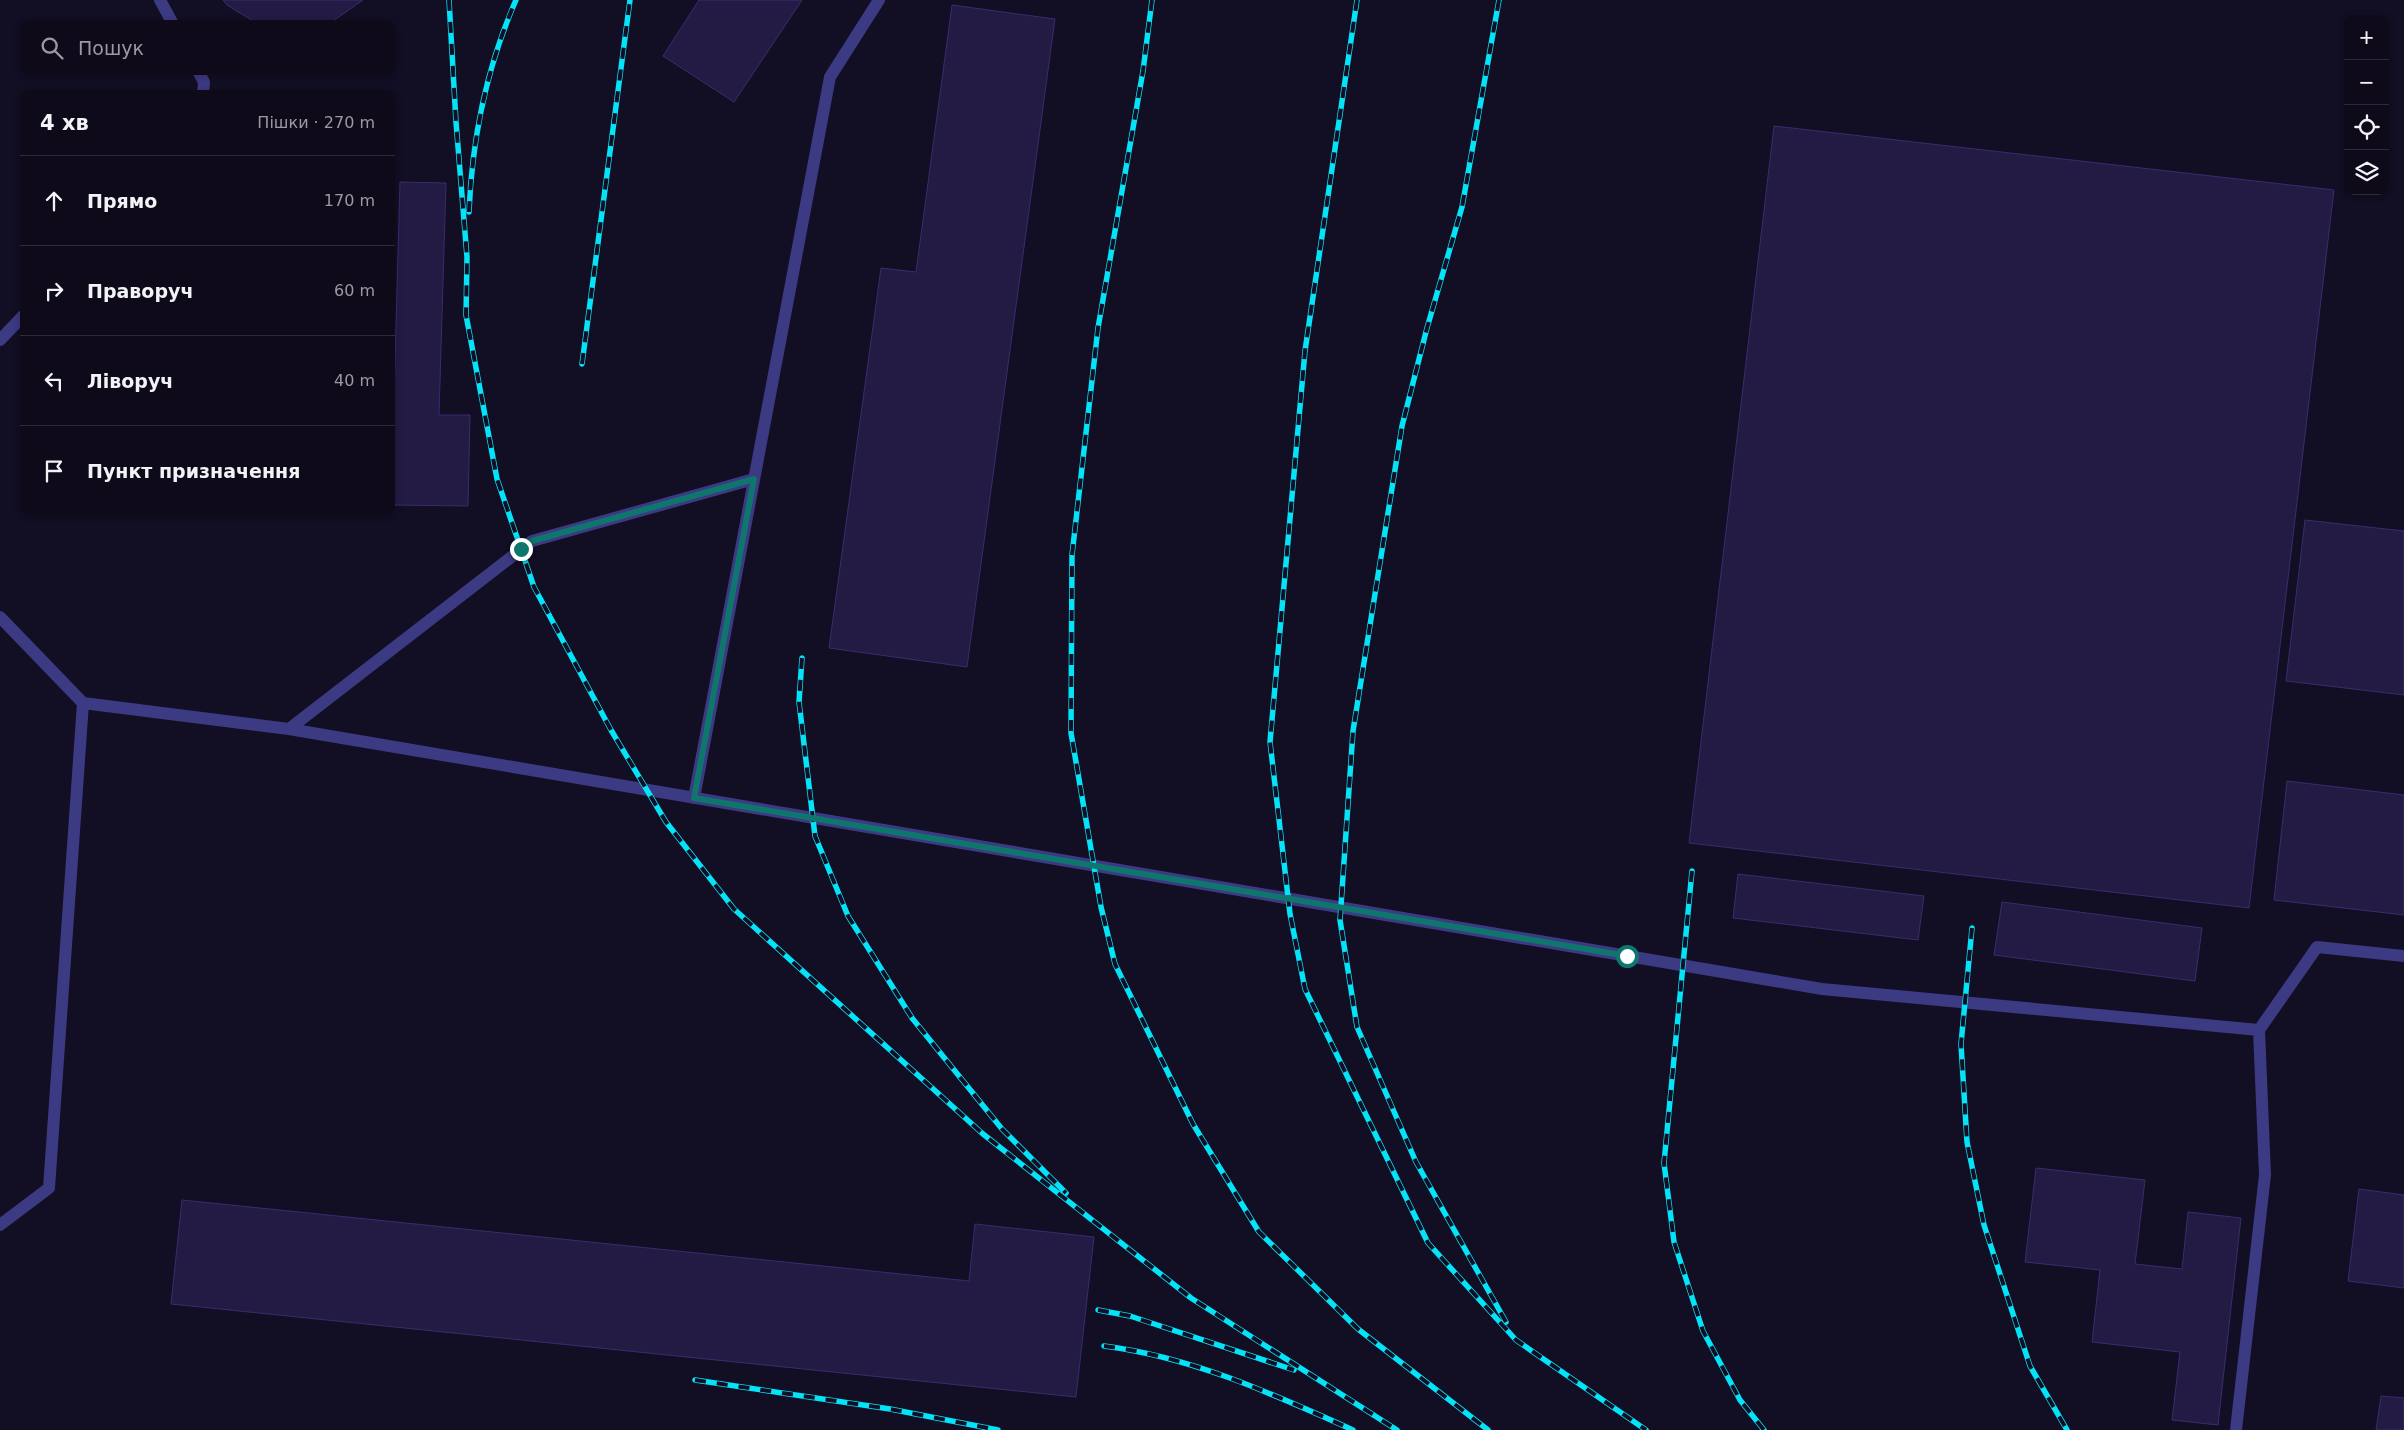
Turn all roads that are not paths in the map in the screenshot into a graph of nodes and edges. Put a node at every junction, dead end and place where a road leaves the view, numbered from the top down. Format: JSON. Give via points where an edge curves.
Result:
{"nodes":[{"id":1,"x":160,"y":0,"type":"edge"},
{"id":2,"x":879,"y":0,"type":"edge"},
{"id":3,"x":171,"y":20,"type":"edge"},
{"id":4,"x":200,"y":75,"type":"edge"},
{"id":5,"x":203,"y":90,"type":"edge"},
{"id":6,"x":20,"y":319,"type":"edge"},
{"id":7,"x":0,"y":340,"type":"edge"},
{"id":8,"x":754,"y":479,"type":"junction"},
{"id":9,"x":0,"y":617,"type":"edge"},
{"id":10,"x":83,"y":703,"type":"junction"},
{"id":11,"x":289,"y":729,"type":"junction"},
{"id":12,"x":694,"y":798,"type":"junction"},
{"id":13,"x":2404,"y":956,"type":"edge"},
{"id":14,"x":2259,"y":1030,"type":"junction"},
{"id":15,"x":0,"y":1225,"type":"edge"},
{"id":16,"x":2236,"y":1430,"type":"edge"}],
"edges":[{"from":1,"to":3,"type":"lane"},
{"from":2,"to":8,"type":"lane","via":[[830,77]]},
{"from":4,"to":5,"type":"lane","via":[[204,82]]},
{"from":6,"to":7,"type":"lane"},
{"from":8,"to":11,"type":"lane","via":[[532,541]]},
{"from":8,"to":12,"type":"lane"},
{"from":9,"to":10,"type":"lane"},
{"from":10,"to":11,"type":"lane"},
{"from":10,"to":15,"type":"lane","via":[[49,1188]]},
{"from":11,"to":12,"type":"lane"},
{"from":12,"to":14,"type":"lane","via":[[1822,989]]},
{"from":13,"to":14,"type":"lane","via":[[2317,947]]},
{"from":14,"to":16,"type":"lane","via":[[2265,1175]]}]}
